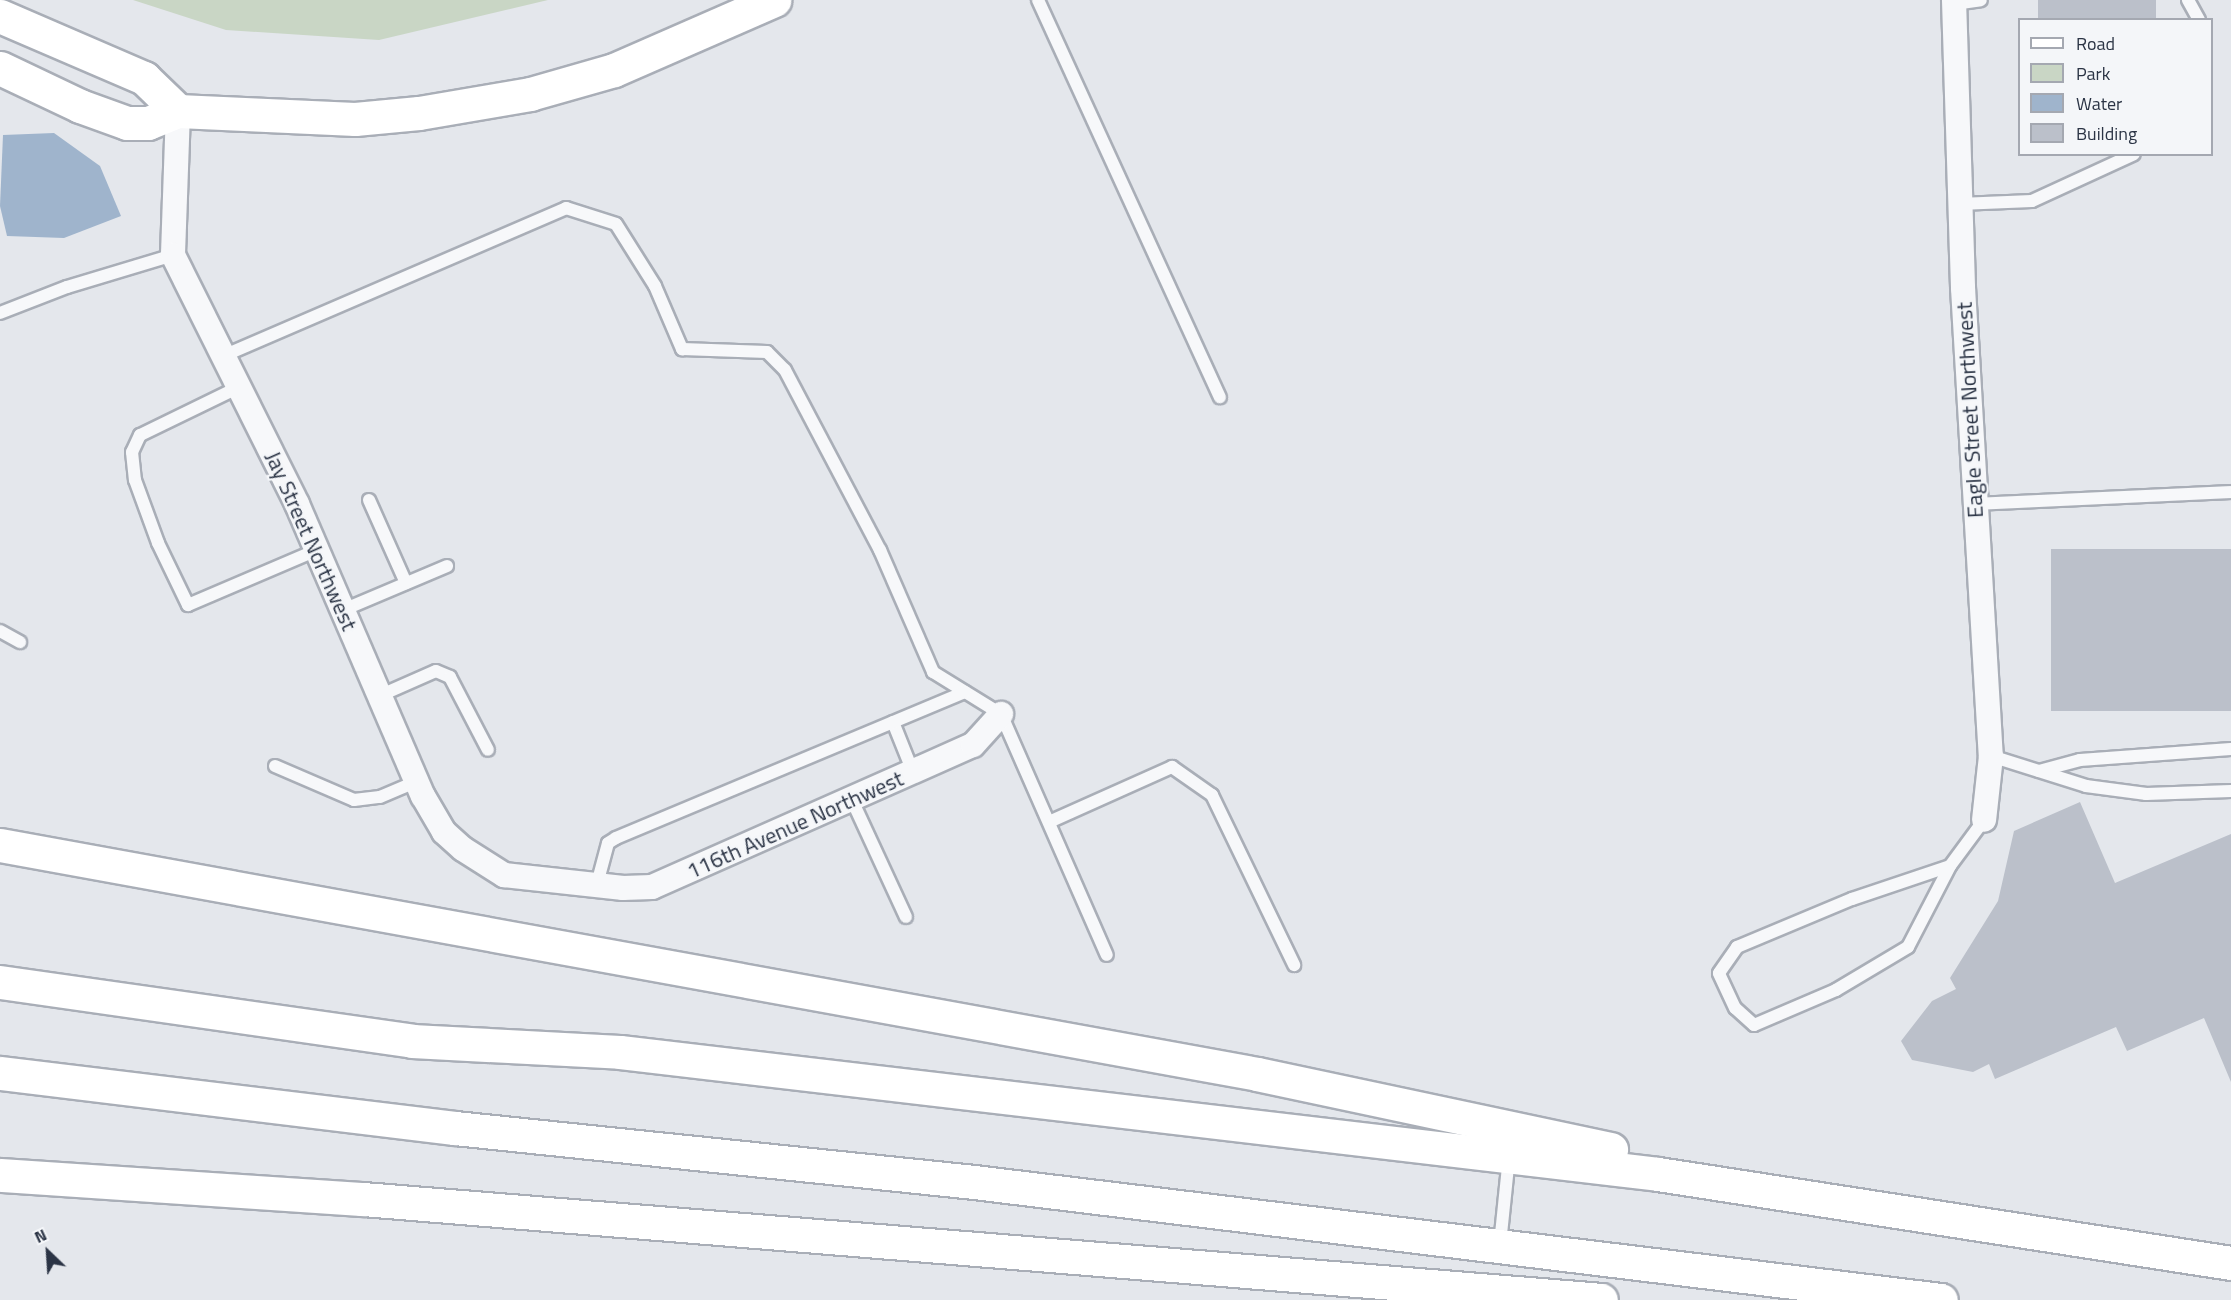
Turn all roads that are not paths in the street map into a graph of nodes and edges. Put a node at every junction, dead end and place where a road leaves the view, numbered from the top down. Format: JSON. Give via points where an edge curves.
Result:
{"nodes":[{"id":1,"x":774,"y":0,"type":"edge"},
{"id":2,"x":1038,"y":0,"type":"edge"},
{"id":3,"x":1981,"y":0,"type":"edge"},
{"id":4,"x":2188,"y":0,"type":"edge"},
{"id":5,"x":1954,"y":2,"type":"edge"},
{"id":6,"x":0,"y":16,"type":"edge"},
{"id":7,"x":2198,"y":18,"type":"edge"},
{"id":8,"x":0,"y":68,"type":"edge"},
{"id":9,"x":178,"y":111,"type":"junction"},
{"id":10,"x":2130,"y":156,"type":"edge"},
{"id":11,"x":1959,"y":204,"type":"junction"},
{"id":12,"x":173,"y":255,"type":"junction"},
{"id":13,"x":0,"y":313,"type":"edge"},
{"id":14,"x":223,"y":356,"type":"junction"},
{"id":15,"x":239,"y":387,"type":"junction"},
{"id":16,"x":1220,"y":397,"type":"dead end"},
{"id":17,"x":2231,"y":492,"type":"edge"},
{"id":18,"x":369,"y":500,"type":"dead end"},
{"id":19,"x":1975,"y":504,"type":"junction"},
{"id":20,"x":317,"y":550,"type":"junction"},
{"id":21,"x":447,"y":566,"type":"dead end"},
{"id":22,"x":406,"y":583,"type":"junction"},
{"id":23,"x":343,"y":610,"type":"junction"},
{"id":24,"x":0,"y":631,"type":"edge"},
{"id":25,"x":20,"y":642,"type":"dead end"},
{"id":26,"x":965,"y":692,"type":"junction"},
{"id":27,"x":380,"y":696,"type":"junction"},
{"id":28,"x":1001,"y":714,"type":"junction"},
{"id":29,"x":894,"y":722,"type":"junction"},
{"id":30,"x":2231,"y":749,"type":"edge"},
{"id":31,"x":488,"y":750,"type":"dead end"},
{"id":32,"x":1991,"y":756,"type":"junction"},
{"id":33,"x":275,"y":766,"type":"dead end"},
{"id":34,"x":2039,"y":771,"type":"junction"},
{"id":35,"x":914,"y":772,"type":"junction"},
{"id":36,"x":416,"y":782,"type":"junction"},
{"id":37,"x":2231,"y":791,"type":"edge"},
{"id":38,"x":851,"y":798,"type":"junction"},
{"id":39,"x":1984,"y":820,"type":"joint"},
{"id":40,"x":1049,"y":822,"type":"junction"},
{"id":41,"x":0,"y":845,"type":"edge"},
{"id":42,"x":1950,"y":866,"type":"junction"},
{"id":43,"x":572,"y":881,"type":"joint"},
{"id":44,"x":597,"y":885,"type":"junction"},
{"id":45,"x":906,"y":917,"type":"dead end"},
{"id":46,"x":1107,"y":955,"type":"dead end"},
{"id":47,"x":1294,"y":966,"type":"dead end"},
{"id":48,"x":0,"y":982,"type":"edge"},
{"id":49,"x":0,"y":1073,"type":"edge"},
{"id":50,"x":1509,"y":1156,"type":"junction"},
{"id":51,"x":0,"y":1175,"type":"edge"},
{"id":52,"x":1935,"y":1217,"type":"junction"},
{"id":53,"x":1499,"y":1245,"type":"junction"},
{"id":54,"x":2231,"y":1263,"type":"edge"},
{"id":55,"x":1601,"y":1300,"type":"edge"},
{"id":56,"x":1941,"y":1300,"type":"edge"}],
"edges":[{"from":1,"to":9,"type":"main road","via":[[614,70],[530,94],[419,113],[355,119]]},
{"from":2,"to":16,"type":"lane"},
{"from":3,"to":5,"type":"lane"},
{"from":4,"to":7,"type":"lane"},
{"from":5,"to":11,"type":"street","name":"Eagle Street Northwest"},
{"from":6,"to":9,"type":"main road","via":[[144,78]]},
{"from":8,"to":9,"type":"main road","via":[[128,123],[148,123]]},
{"from":9,"to":12,"type":"street","name":"Jay Street Northwest"},
{"from":10,"to":11,"type":"lane","via":[[2032,201]]},
{"from":11,"to":19,"type":"street","name":"Eagle Street Northwest"},
{"from":12,"to":13,"type":"lane","via":[[67,287]]},
{"from":12,"to":14,"type":"street","name":"Jay Street Northwest"},
{"from":14,"to":15,"type":"street","name":"Jay Street Northwest"},
{"from":14,"to":26,"type":"lane","via":[[566,208],[616,224],[655,286],[682,349],[767,352],[784,370],[880,550],[933,672]]},
{"from":15,"to":20,"type":"street","name":"Jay Street Northwest"},
{"from":15,"to":20,"type":"lane","via":[[140,435],[132,452],[135,480],[154,532],[188,605]]},
{"from":17,"to":19,"type":"lane"},
{"from":18,"to":22,"type":"lane"},
{"from":19,"to":32,"type":"street","name":"Eagle Street Northwest"},
{"from":20,"to":23,"type":"street","name":"Jay Street Northwest"},
{"from":21,"to":22,"type":"lane"},
{"from":22,"to":23,"type":"lane"},
{"from":23,"to":27,"type":"street","name":"Jay Street Northwest"},
{"from":24,"to":25,"type":"lane"},
{"from":26,"to":28,"type":"lane"},
{"from":26,"to":29,"type":"lane"},
{"from":27,"to":31,"type":"lane","via":[[436,671],[450,677]]},
{"from":27,"to":36,"type":"street","name":"Jay Street Northwest"},
{"from":28,"to":35,"type":"street","name":"116th Avenue Northwest","via":[[973,745]]},
{"from":28,"to":40,"type":"lane"},
{"from":29,"to":35,"type":"lane"},
{"from":29,"to":44,"type":"lane","via":[[616,838],[608,843]]},
{"from":30,"to":34,"type":"lane","via":[[2080,760]]},
{"from":32,"to":34,"type":"lane"},
{"from":32,"to":39,"type":"street","name":"Eagle Street Northwest"},
{"from":33,"to":36,"type":"lane","via":[[354,800],[380,797]]},
{"from":34,"to":37,"type":"lane","via":[[2086,786],[2146,794]]},
{"from":35,"to":38,"type":"street","name":"116th Avenue Northwest"},
{"from":36,"to":43,"type":"street","name":"Jay Street Northwest","via":[[444,832],[504,875]]},
{"from":38,"to":44,"type":"street","name":"116th Avenue Northwest","via":[[652,887]]},
{"from":38,"to":45,"type":"lane"},
{"from":39,"to":42,"type":"lane"},
{"from":40,"to":46,"type":"lane"},
{"from":40,"to":47,"type":"lane","via":[[1172,767],[1212,795]]},
{"from":41,"to":52,"type":"main road","via":[[1257,1074]]},
{"from":42,"to":42,"type":"lane","via":[[1852,899],[1737,947],[1719,973],[1735,1008],[1754,1025],[1836,990],[1908,947]]},
{"from":43,"to":44,"type":"street","name":"116th Avenue Northwest"},
{"from":48,"to":50,"type":"main road","via":[[412,1041],[620,1052]]},
{"from":49,"to":53,"type":"main road"},
{"from":50,"to":52,"type":"main road","via":[[1658,1173]]},
{"from":50,"to":53,"type":"lane"},
{"from":51,"to":55,"type":"main road","via":[[363,1199]]},
{"from":52,"to":54,"type":"main road"},
{"from":53,"to":56,"type":"main road"}]}
